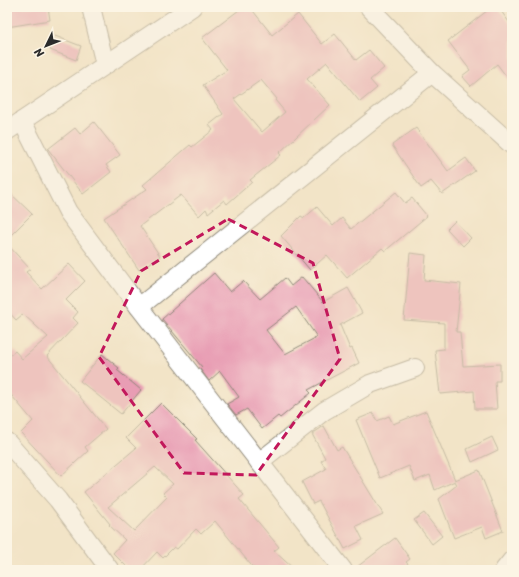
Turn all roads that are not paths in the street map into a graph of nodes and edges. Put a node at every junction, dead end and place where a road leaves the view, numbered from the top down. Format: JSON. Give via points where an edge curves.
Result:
{"nodes":[{"id":1,"x":91,"y":7,"type":"edge"},
{"id":2,"x":192,"y":7,"type":"edge"},
{"id":3,"x":369,"y":7,"type":"edge"},
{"id":4,"x":104,"y":65,"type":"junction"},
{"id":5,"x":432,"y":74,"type":"junction"},
{"id":6,"x":22,"y":121,"type":"junction"},
{"id":7,"x":7,"y":131,"type":"edge"},
{"id":8,"x":512,"y":145,"type":"edge"},
{"id":9,"x":139,"y":307,"type":"junction"},
{"id":10,"x":415,"y":368,"type":"dead end"},
{"id":11,"x":7,"y":442,"type":"edge"},
{"id":12,"x":259,"y":462,"type":"junction"},
{"id":13,"x":512,"y":560,"type":"edge"},
{"id":14,"x":110,"y":570,"type":"edge"},
{"id":15,"x":343,"y":570,"type":"edge"},
{"id":16,"x":504,"y":570,"type":"edge"}],
"edges":[{"from":1,"to":4,"type":"street"},
{"from":2,"to":4,"type":"street"},
{"from":3,"to":5,"type":"street"},
{"from":4,"to":6,"type":"street"},
{"from":5,"to":8,"type":"street"},
{"from":5,"to":9,"type":"street"},
{"from":6,"to":7,"type":"street"},
{"from":6,"to":9,"type":"street","via":[[68,212]]},
{"from":9,"to":12,"type":"street"},
{"from":10,"to":12,"type":"street","via":[[370,384],[324,411]]},
{"from":11,"to":14,"type":"street","via":[[58,500]]},
{"from":12,"to":15,"type":"street"},
{"from":13,"to":16,"type":"street"}]}
